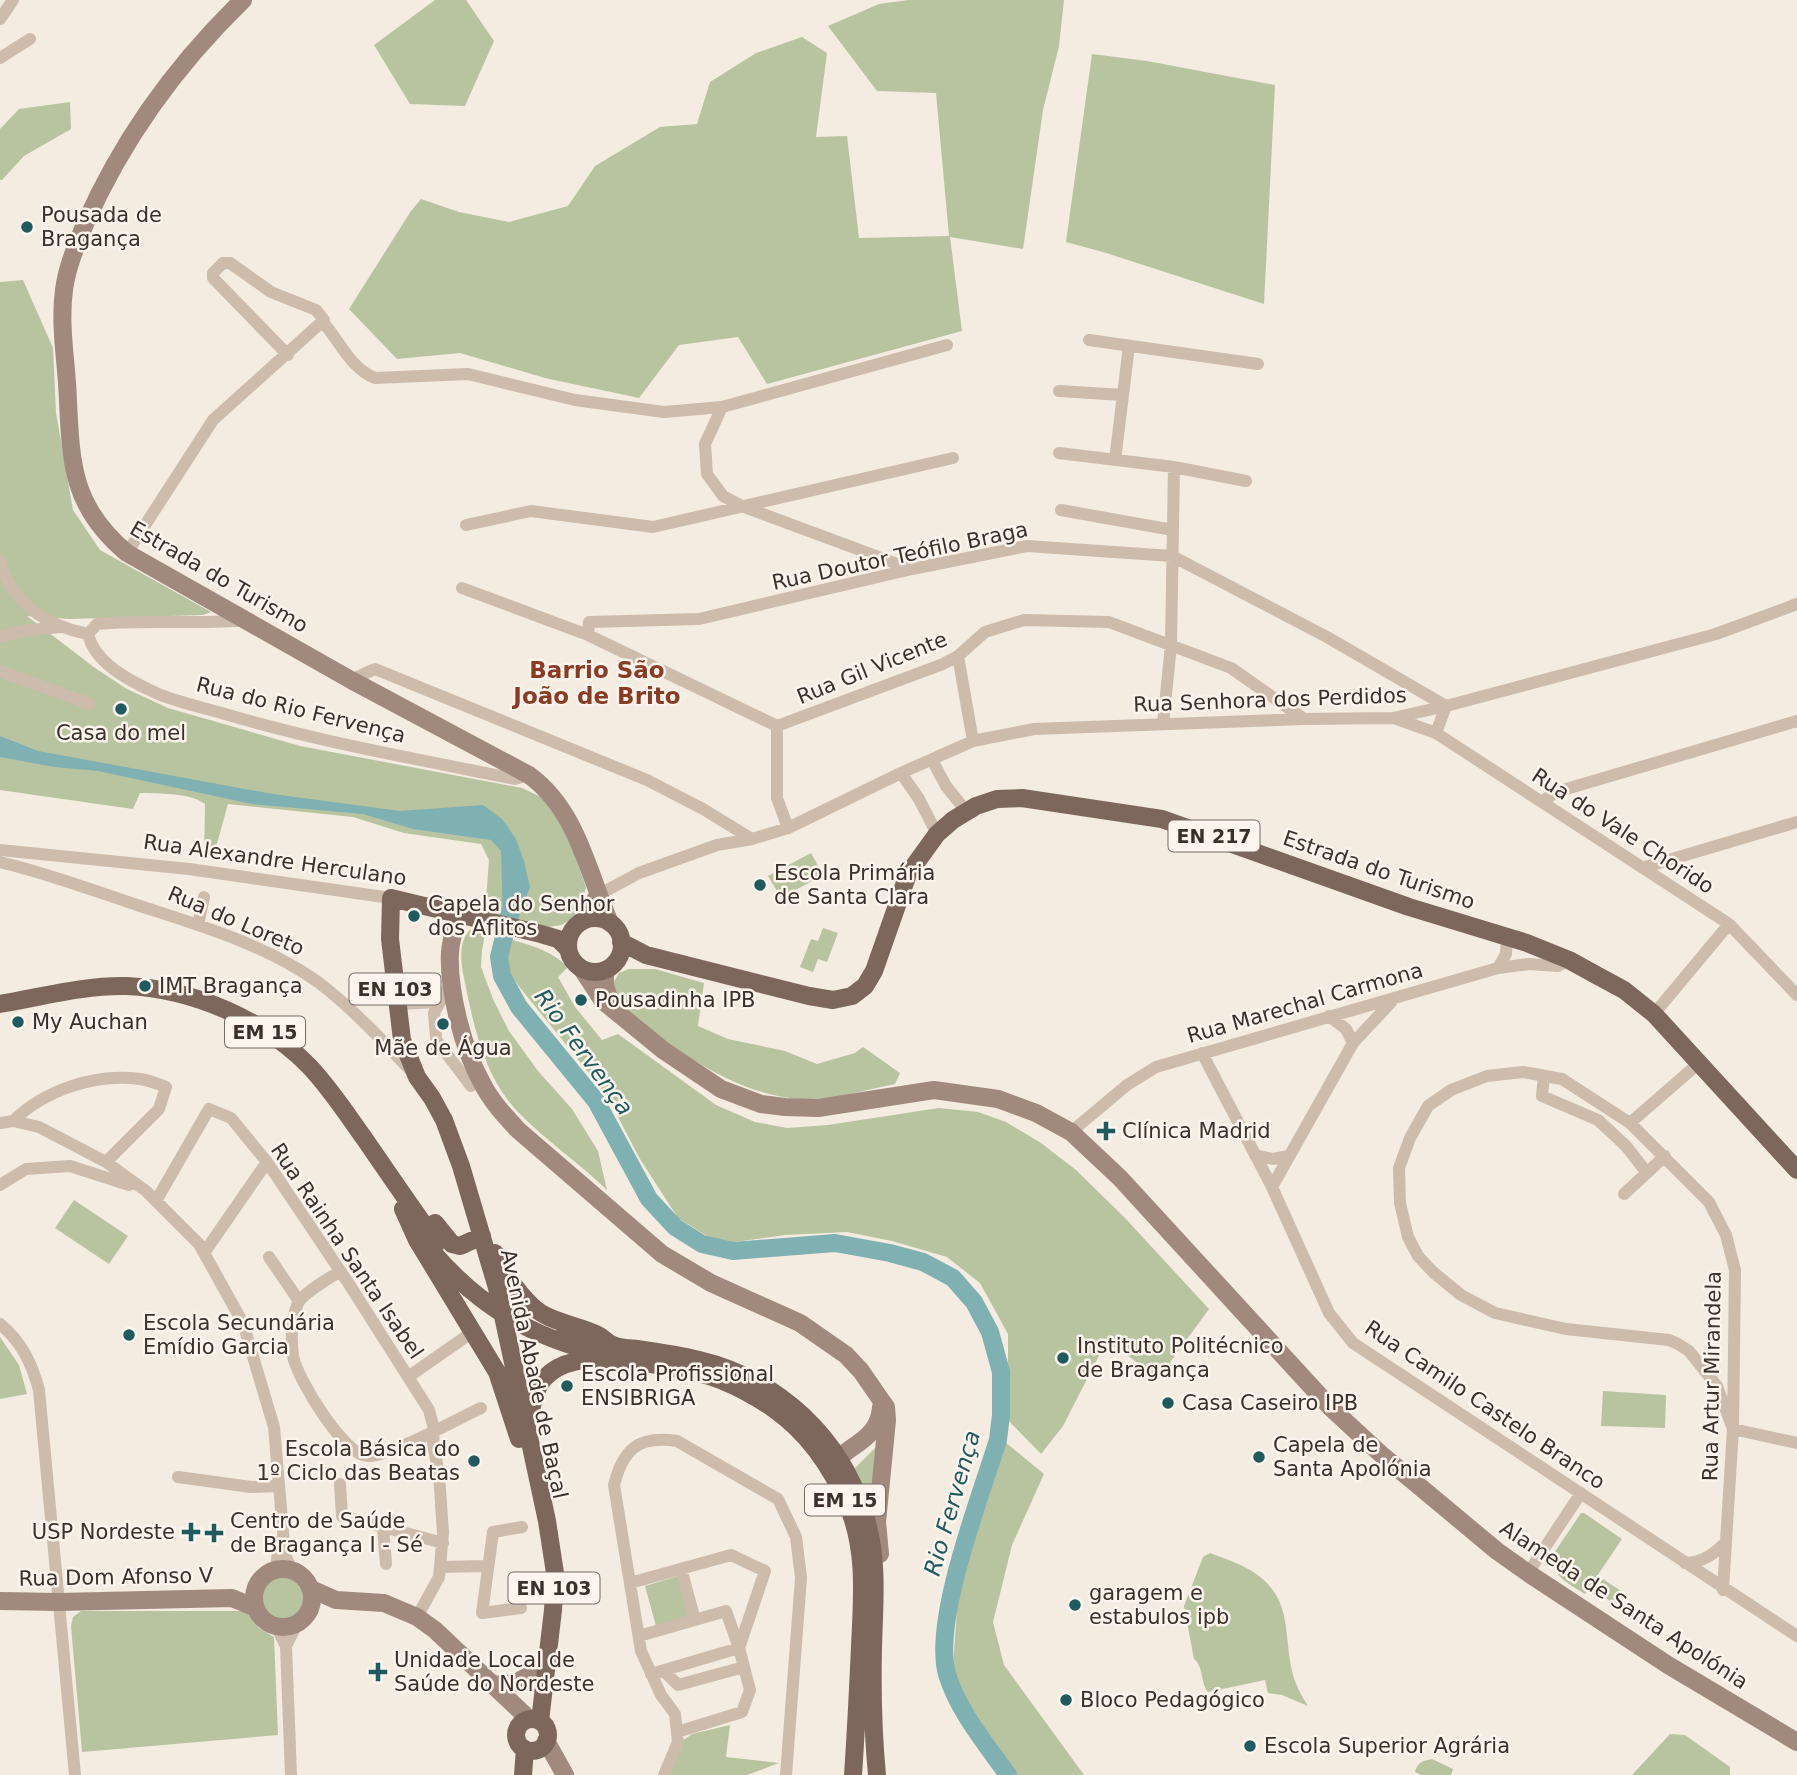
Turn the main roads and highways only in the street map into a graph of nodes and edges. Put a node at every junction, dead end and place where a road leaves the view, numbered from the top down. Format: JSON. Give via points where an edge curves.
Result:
{"nodes":[{"id":1,"x":580,"y":923,"type":"junction"},
{"id":2,"x":541,"y":934,"type":"junction"},
{"id":3,"x":621,"y":942,"type":"junction"},
{"id":4,"x":568,"y":949,"type":"junction"},
{"id":5,"x":646,"y":955,"type":"junction"},
{"id":6,"x":610,"y":965,"type":"junction"},
{"id":7,"x":0,"y":1004,"type":"edge"},
{"id":8,"x":0,"y":1014,"type":"edge"},
{"id":9,"x":417,"y":1077,"type":"joint"},
{"id":10,"x":1797,"y":1170,"type":"edge"},
{"id":11,"x":402,"y":1200,"type":"junction"},
{"id":12,"x":482,"y":1236,"type":"junction"},
{"id":13,"x":617,"y":1352,"type":"junction"},
{"id":14,"x":533,"y":1455,"type":"junction"},
{"id":15,"x":842,"y":1461,"type":"junction"},
{"id":16,"x":534,"y":1482,"type":"junction"},
{"id":17,"x":530,"y":1722,"type":"junction"},
{"id":18,"x":536,"y":1747,"type":"junction"},
{"id":19,"x":523,"y":1775,"type":"edge"},
{"id":20,"x":528,"y":1775,"type":"edge"},
{"id":21,"x":853,"y":1775,"type":"edge"},
{"id":22,"x":877,"y":1775,"type":"edge"}],
"edges":[{"from":1,"to":2,"type":"main road","name":"Rua Alexandre Herculano","via":[[569,932]]},
{"from":1,"to":3,"type":"main road","via":[[592,918],[610,923]]},
{"from":1,"to":4,"type":"main road","via":[[568,940]]},
{"from":2,"to":4,"type":"main road","name":"Rua Alexandre Herculano","via":[[558,939]]},
{"from":2,"to":9,"type":"main road","name":"Rua Alexandre Herculano","number":"EN 103","via":[[391,898],[390,939],[402,1040]]},
{"from":3,"to":5,"type":"main road","name":"Estrada do Turismo","number":"EN 217"},
{"from":3,"to":6,"type":"main road"},
{"from":4,"to":6,"type":"main road","via":[[582,969],[597,972]]},
{"from":5,"to":6,"type":"main road","name":"Estrada do Turismo","number":"EN 217"},
{"from":5,"to":10,"type":"main road","name":"Estrada do Turismo","number":"EN 217","via":[[809,996],[833,1000],[852,996],[874,971],[908,874],[937,834],[966,811],[998,799],[1022,798],[1162,819],[1507,937],[1569,960],[1624,990],[1654,1014]]},
{"from":7,"to":11,"type":"main road","number":"EM 15","via":[[127,986],[185,996],[228,1011],[280,1041],[308,1065],[330,1089]]},
{"from":8,"to":11,"type":"main road","number":"EM 15","via":[[89,996],[149,997],[208,1012],[239,1026],[274,1046],[309,1078]]},
{"from":9,"to":12,"type":"main road","name":"Rua do Loreto","number":"EN 103","via":[[444,1120]]},
{"from":11,"to":12,"type":"main road","via":[[418,1199],[452,1244],[460,1246]]},
{"from":11,"to":13,"type":"main road","number":"EM 15","bridge":true,"via":[[433,1246],[502,1303],[556,1331]]},
{"from":11,"to":16,"type":"main road","via":[[417,1240],[497,1372]]},
{"from":12,"to":13,"type":"main road","via":[[532,1306],[557,1321],[599,1335]]},
{"from":12,"to":14,"type":"main road","name":"Avenida Abade de Baçal","number":"EN 103"},
{"from":12,"to":16,"type":"main road","name":"Avenida Abade de Baçal","number":"EN 103"},
{"from":13,"to":14,"type":"main road","via":[[564,1364],[542,1380],[532,1405]]},
{"from":13,"to":15,"type":"main road","number":"EM 15","via":[[706,1375],[742,1390],[790,1422],[810,1443]]},
{"from":13,"to":15,"type":"main road","number":"EM 15","via":[[691,1358],[760,1383],[803,1415]]},
{"from":14,"to":17,"type":"main road","name":"Avenida Abade de Baçal","number":"EN 103","via":[[555,1573],[554,1610]]},
{"from":15,"to":21,"type":"main road","number":"EM 15","via":[[863,1579]]},
{"from":15,"to":22,"type":"main road","number":"EM 15","via":[[865,1516],[873,1553]]},
{"from":16,"to":17,"type":"main road","name":"Avenida Abade de Baçal","number":"EN 103","via":[[550,1572],[536,1711]]},
{"from":17,"to":18,"type":"main road","name":"Avenida Abade de Baçal","number":"EN 103","via":[[547,1732]]},
{"from":17,"to":18,"type":"main road","name":"Avenida Abade de Baçal","number":"EN 103","via":[[516,1737]]},
{"from":18,"to":19,"type":"main road","name":"Avenida Abade de Baçal","number":"EN 103"},
{"from":18,"to":20,"type":"main road","name":"Avenida Abade de Baçal","number":"EN 103"}]}
